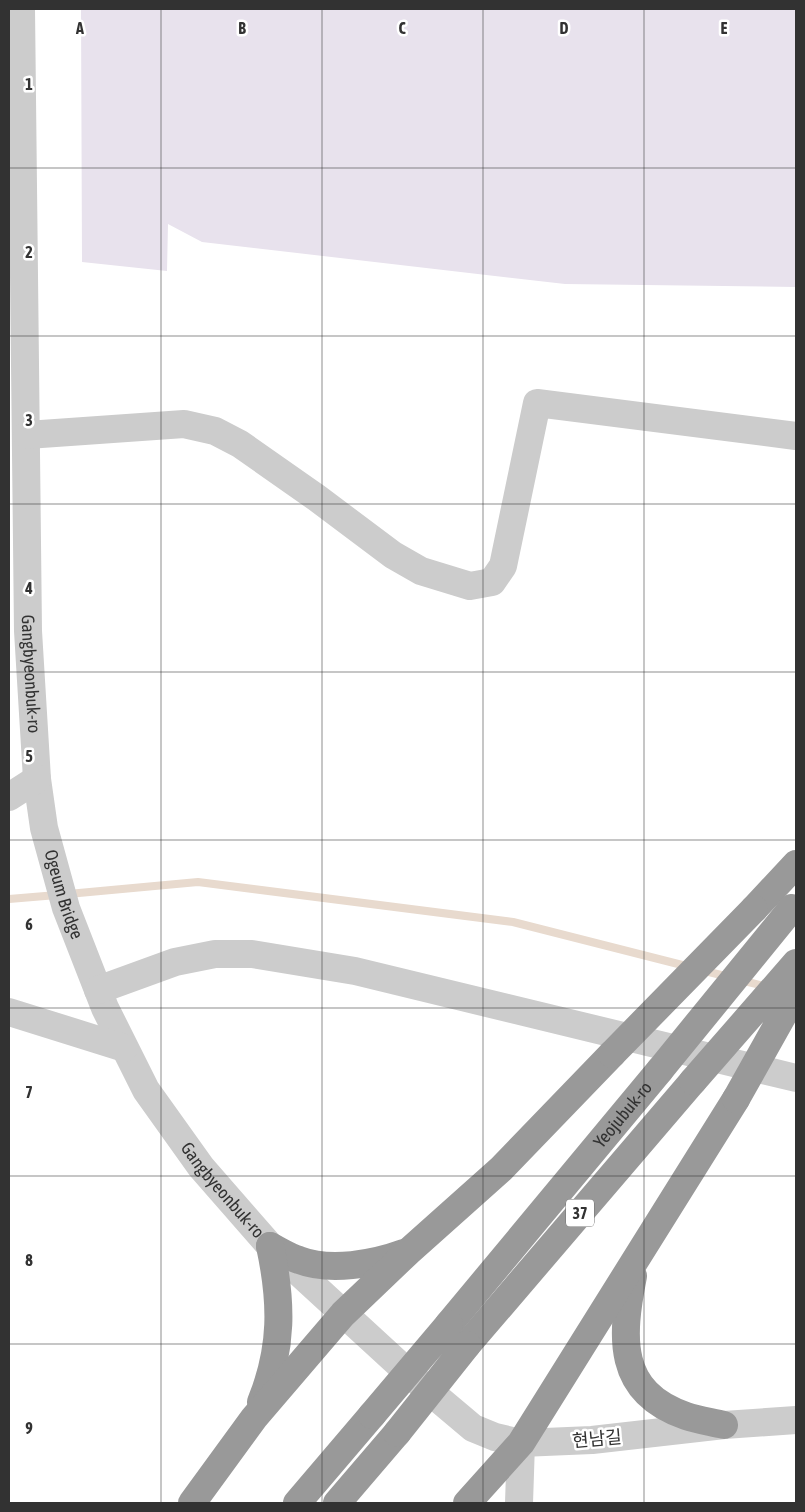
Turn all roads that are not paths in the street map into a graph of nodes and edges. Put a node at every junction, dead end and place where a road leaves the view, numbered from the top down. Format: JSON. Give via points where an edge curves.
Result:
{"nodes":[{"id":1,"x":21,"y":9,"type":"edge"},
{"id":2,"x":26,"y":435,"type":"junction"},
{"id":3,"x":796,"y":436,"type":"edge"},
{"id":4,"x":37,"y":779,"type":"junction"},
{"id":5,"x":9,"y":796,"type":"edge"},
{"id":6,"x":44,"y":828,"type":"joint"},
{"id":7,"x":796,"y":864,"type":"edge"},
{"id":8,"x":794,"y":906,"type":"edge"},
{"id":9,"x":84,"y":958,"type":"joint"},
{"id":10,"x":796,"y":963,"type":"edge"},
{"id":11,"x":98,"y":990,"type":"junction"},
{"id":12,"x":796,"y":992,"type":"edge"},
{"id":13,"x":9,"y":1012,"type":"edge"},
{"id":14,"x":124,"y":1048,"type":"junction"},
{"id":15,"x":796,"y":1078,"type":"edge"},
{"id":16,"x":270,"y":1246,"type":"junction"},
{"id":17,"x":408,"y":1252,"type":"junction"},
{"id":18,"x":636,"y":1262,"type":"junction"},
{"id":19,"x":343,"y":1314,"type":"junction"},
{"id":20,"x":416,"y":1380,"type":"joint"},
{"id":21,"x":254,"y":1418,"type":"junction"},
{"id":22,"x":796,"y":1420,"type":"edge"},
{"id":23,"x":724,"y":1425,"type":"junction"},
{"id":24,"x":521,"y":1443,"type":"junction"},
{"id":25,"x":192,"y":1503,"type":"edge"},
{"id":26,"x":297,"y":1503,"type":"edge"},
{"id":27,"x":338,"y":1503,"type":"edge"},
{"id":28,"x":467,"y":1503,"type":"edge"},
{"id":29,"x":519,"y":1503,"type":"edge"}],
"edges":[{"from":1,"to":2,"type":"street","name":"Gangbyeonbuk-ro"},
{"from":2,"to":3,"type":"street","via":[[184,424],[215,431],[240,444],[302,487],[392,555],[421,571],[470,586],[492,582],[502,566],[537,403]]},
{"from":2,"to":4,"type":"street","name":"Gangbyeonbuk-ro","via":[[28,631]]},
{"from":4,"to":5,"type":"street"},
{"from":4,"to":6,"type":"street","name":"Gangbyeonbuk-ro"},
{"from":6,"to":9,"type":"street","name":"Ogeum Bridge"},
{"from":7,"to":17,"type":"highway","bridge":true,"via":[[501,1169]]},
{"from":8,"to":26,"type":"highway","name":"Yeojubuk-ro","number":"37","bridge":true},
{"from":9,"to":11,"type":"street","name":"Gangbyeonbuk-ro"},
{"from":10,"to":27,"type":"highway","name":"Yeojubuk-ro","number":"37","bridge":true,"via":[[467,1345]]},
{"from":11,"to":14,"type":"street","name":"Gangbyeonbuk-ro"},
{"from":11,"to":15,"type":"street","via":[[175,962],[215,954],[252,954],[355,972]]},
{"from":12,"to":18,"type":"highway","bridge":true,"via":[[736,1099]]},
{"from":13,"to":14,"type":"street"},
{"from":14,"to":16,"type":"street","name":"Gangbyeonbuk-ro","via":[[173,1131]]},
{"from":16,"to":17,"type":"highway","via":[[301,1261],[355,1265],[383,1261]]},
{"from":16,"to":19,"type":"street","name":"Gangbyeonbuk-ro"},
{"from":16,"to":21,"type":"highway","via":[[278,1287],[276,1352],[269,1382]]},
{"from":17,"to":19,"type":"highway"},
{"from":18,"to":23,"type":"highway","via":[[625,1330],[628,1360],[638,1383],[660,1404],[686,1416]]},
{"from":18,"to":24,"type":"highway"},
{"from":19,"to":20,"type":"street","name":"Gangbyeonbuk-ro"},
{"from":19,"to":21,"type":"highway"},
{"from":20,"to":24,"type":"street","name":"현남길","via":[[474,1428]]},
{"from":21,"to":25,"type":"highway"},
{"from":22,"to":23,"type":"street","name":"현남길"},
{"from":23,"to":24,"type":"street","name":"현남길","via":[[592,1440]]},
{"from":24,"to":28,"type":"highway"},
{"from":24,"to":29,"type":"street"}]}
